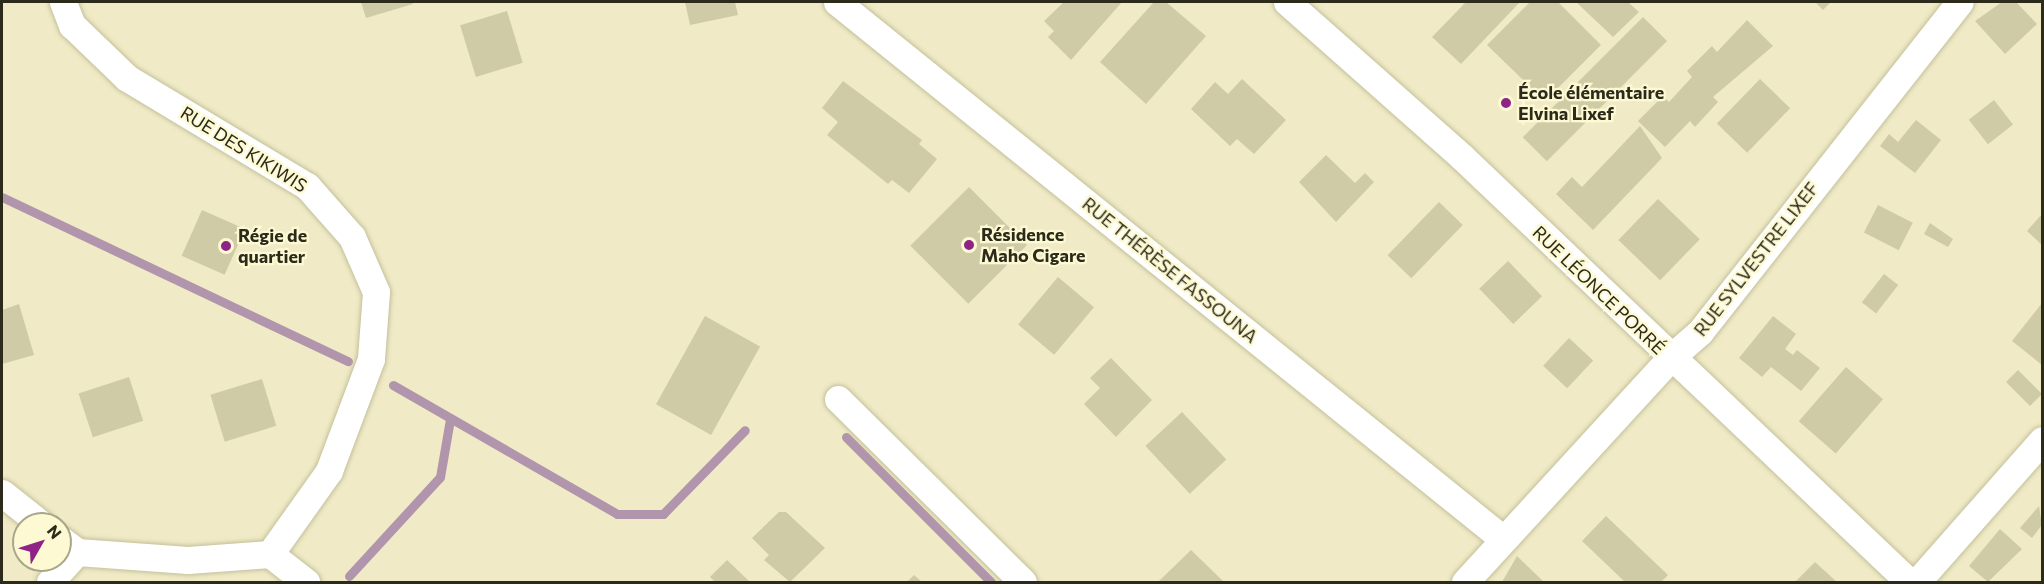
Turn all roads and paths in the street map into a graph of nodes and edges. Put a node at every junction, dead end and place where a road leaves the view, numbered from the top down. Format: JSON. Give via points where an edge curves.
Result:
{"nodes":[{"id":1,"x":63,"y":2,"type":"edge"},
{"id":2,"x":837,"y":2,"type":"edge"},
{"id":3,"x":1287,"y":2,"type":"edge"},
{"id":4,"x":1960,"y":2,"type":"edge"},
{"id":5,"x":1669,"y":358,"type":"junction"},
{"id":6,"x":838,"y":399,"type":"dead end"},
{"id":7,"x":2043,"y":440,"type":"edge"},
{"id":8,"x":2,"y":493,"type":"edge"},
{"id":9,"x":26,"y":512,"type":"edge"},
{"id":10,"x":1503,"y":539,"type":"junction"},
{"id":11,"x":72,"y":546,"type":"edge"},
{"id":12,"x":270,"y":554,"type":"junction"},
{"id":13,"x":306,"y":582,"type":"edge"},
{"id":14,"x":1023,"y":582,"type":"edge"},
{"id":15,"x":1465,"y":582,"type":"edge"},
{"id":16,"x":1909,"y":582,"type":"edge"},
{"id":17,"x":1917,"y":582,"type":"edge"}],
"edges":[{"from":1,"to":12,"type":"street","name":"RUE DES KIKIWIS","via":[[72,25],[127,78],[307,186],[352,237],[376,291],[371,359],[329,471]]},
{"from":2,"to":10,"type":"street","name":"RUE THÉRÈSE FASSOUNA"},
{"from":3,"to":5,"type":"street","name":"RUE LÉONCE PORRÉ","via":[[1462,157]]},
{"from":4,"to":5,"type":"street","name":"RUE SYLVESTRE LIXEF","via":[[1700,332]]},
{"from":5,"to":10,"type":"street","name":"RUE SYLVESTRE LIXEF"},
{"from":5,"to":16,"type":"street","name":"RUE LÉONCE PORRÉ"},
{"from":6,"to":14,"type":"street"},
{"from":7,"to":17,"type":"street"},
{"from":8,"to":9,"type":"street"},
{"from":10,"to":15,"type":"street","name":"RUE SYLVESTRE LIXEF"},
{"from":11,"to":12,"type":"street","via":[[188,560]]},
{"from":12,"to":13,"type":"street"}]}
